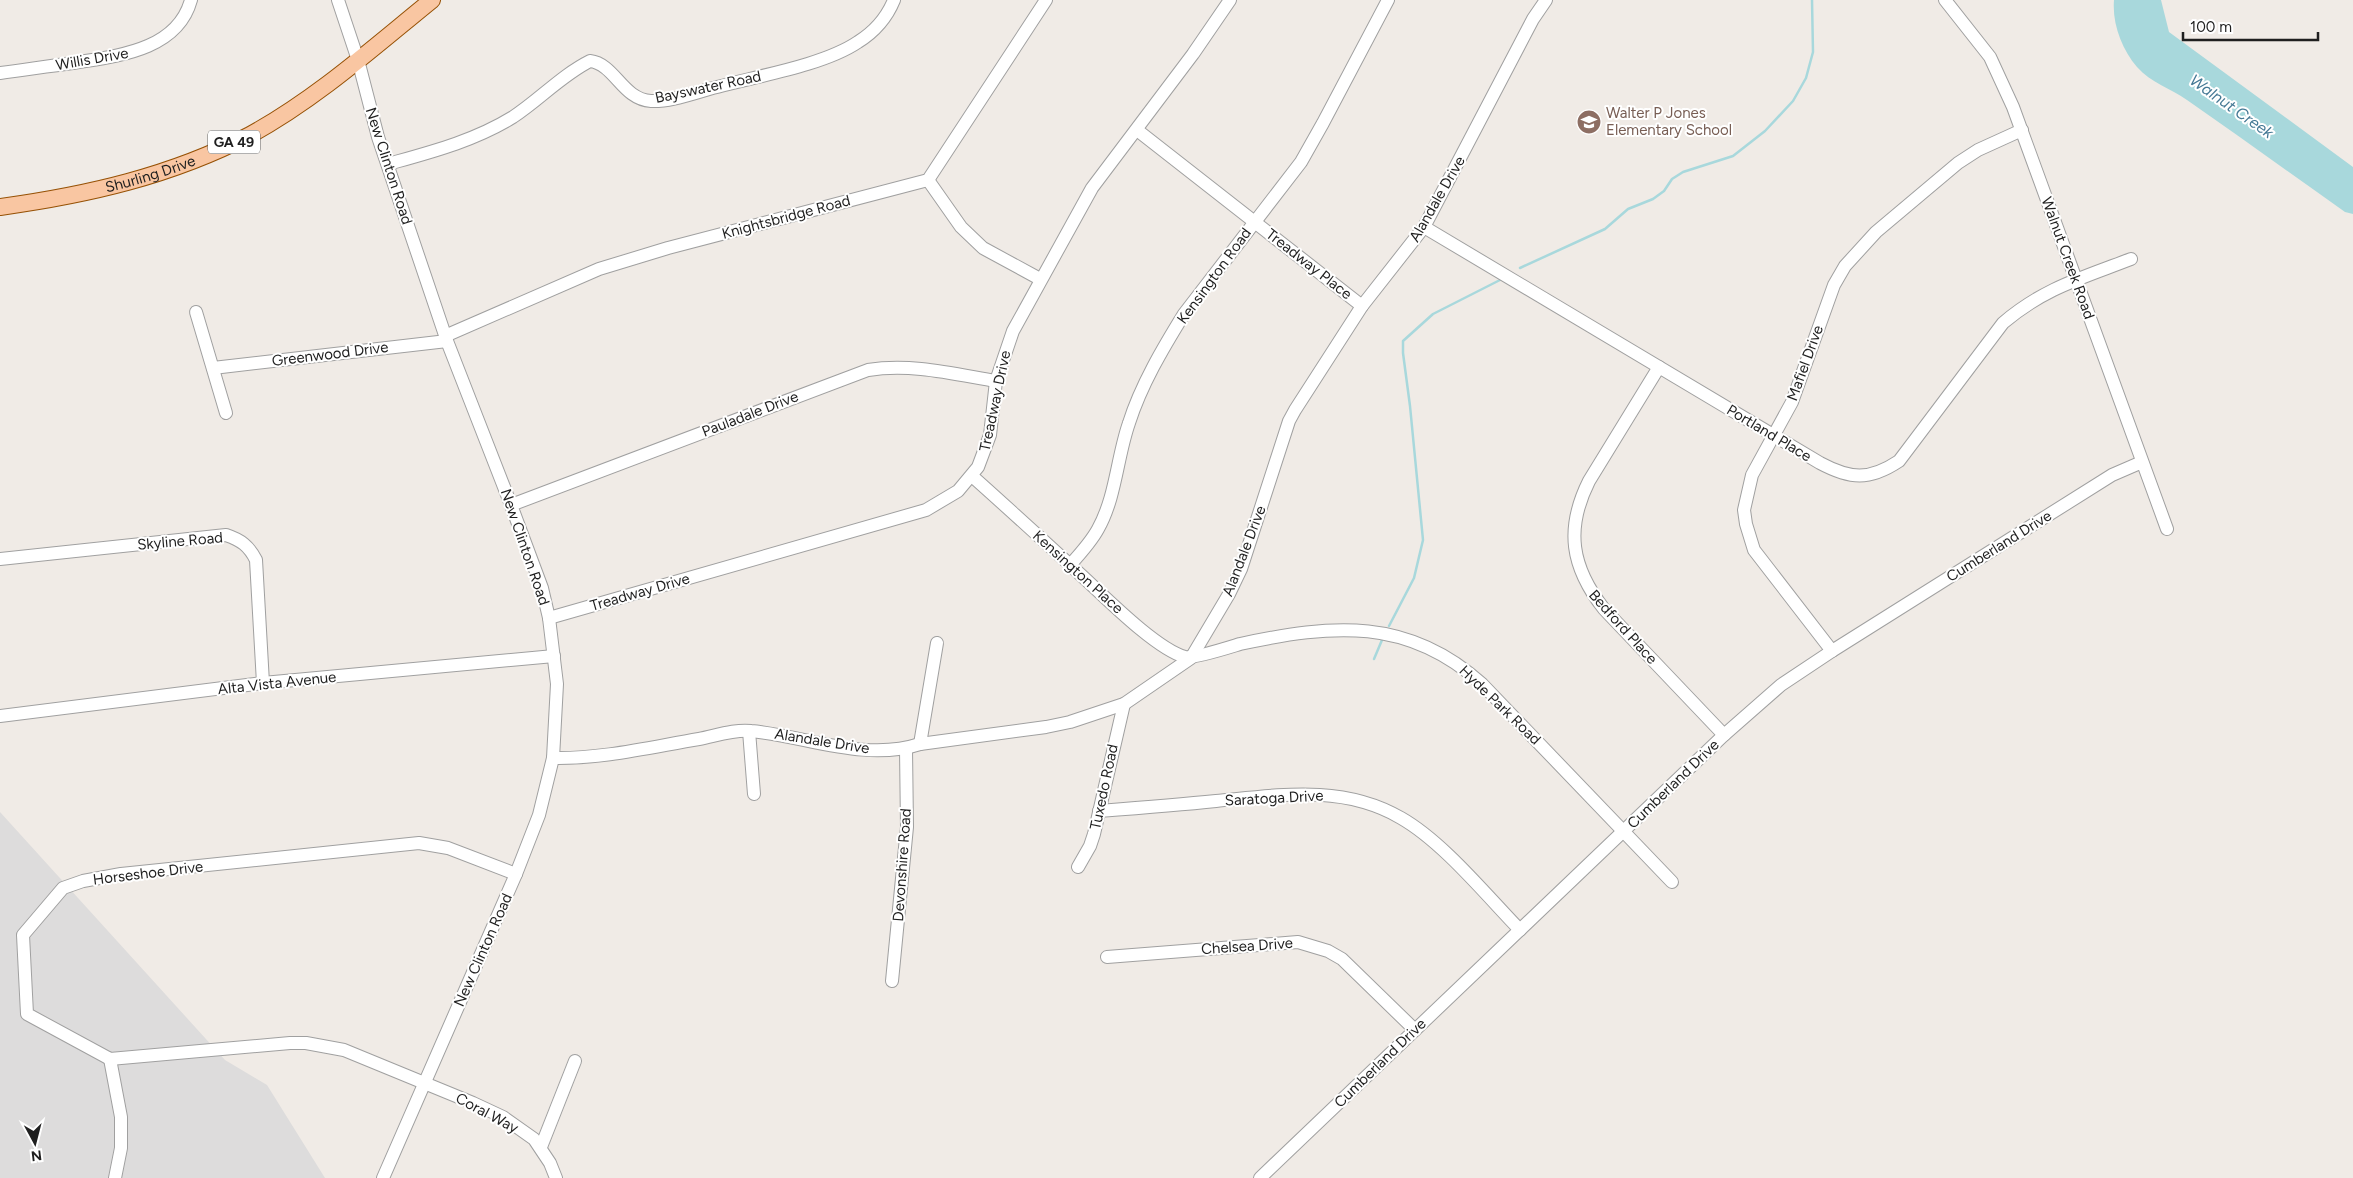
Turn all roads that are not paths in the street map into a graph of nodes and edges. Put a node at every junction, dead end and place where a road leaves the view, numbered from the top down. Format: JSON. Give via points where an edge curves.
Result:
{"nodes":[{"id":1,"x":191,"y":0,"type":"edge"},
{"id":2,"x":338,"y":0,"type":"edge"},
{"id":3,"x":432,"y":0,"type":"edge"},
{"id":4,"x":894,"y":0,"type":"edge"},
{"id":5,"x":1046,"y":0,"type":"edge"},
{"id":6,"x":1230,"y":0,"type":"edge"},
{"id":7,"x":1388,"y":0,"type":"edge"},
{"id":8,"x":1546,"y":0,"type":"edge"},
{"id":9,"x":1945,"y":0,"type":"edge"},
{"id":10,"x":358,"y":60,"type":"junction"},
{"id":11,"x":0,"y":73,"type":"edge"},
{"id":12,"x":1137,"y":130,"type":"junction"},
{"id":13,"x":2022,"y":130,"type":"junction"},
{"id":14,"x":388,"y":164,"type":"junction"},
{"id":15,"x":928,"y":180,"type":"junction"},
{"id":16,"x":0,"y":207,"type":"edge"},
{"id":17,"x":1254,"y":221,"type":"junction"},
{"id":18,"x":1424,"y":226,"type":"junction"},
{"id":19,"x":2132,"y":259,"type":"dead end"},
{"id":20,"x":1040,"y":279,"type":"junction"},
{"id":21,"x":2076,"y":280,"type":"junction"},
{"id":22,"x":1362,"y":306,"type":"junction"},
{"id":23,"x":196,"y":312,"type":"dead end"},
{"id":24,"x":446,"y":338,"type":"junction"},
{"id":25,"x":1659,"y":367,"type":"junction"},
{"id":26,"x":213,"y":368,"type":"junction"},
{"id":27,"x":996,"y":381,"type":"junction"},
{"id":28,"x":226,"y":413,"type":"dead end"},
{"id":29,"x":1773,"y":436,"type":"junction"},
{"id":30,"x":2142,"y":462,"type":"junction"},
{"id":31,"x":972,"y":476,"type":"junction"},
{"id":32,"x":511,"y":505,"type":"junction"},
{"id":33,"x":2167,"y":529,"type":"dead end"},
{"id":34,"x":0,"y":559,"type":"edge"},
{"id":35,"x":1070,"y":565,"type":"junction"},
{"id":36,"x":549,"y":618,"type":"junction"},
{"id":37,"x":937,"y":643,"type":"dead end"},
{"id":38,"x":1832,"y":650,"type":"junction"},
{"id":39,"x":554,"y":656,"type":"junction"},
{"id":40,"x":1190,"y":658,"type":"junction"},
{"id":41,"x":263,"y":683,"type":"junction"},
{"id":42,"x":1124,"y":704,"type":"junction"},
{"id":43,"x":0,"y":716,"type":"edge"},
{"id":44,"x":749,"y":730,"type":"junction"},
{"id":45,"x":1724,"y":735,"type":"junction"},
{"id":46,"x":920,"y":744,"type":"junction"},
{"id":47,"x":906,"y":749,"type":"junction"},
{"id":48,"x":553,"y":758,"type":"junction"},
{"id":49,"x":754,"y":794,"type":"dead end"},
{"id":50,"x":1099,"y":812,"type":"junction"},
{"id":51,"x":1623,"y":832,"type":"junction"},
{"id":52,"x":1078,"y":867,"type":"dead end"},
{"id":53,"x":516,"y":874,"type":"junction"},
{"id":54,"x":1672,"y":882,"type":"dead end"},
{"id":55,"x":1520,"y":930,"type":"junction"},
{"id":56,"x":1107,"y":957,"type":"dead end"},
{"id":57,"x":892,"y":981,"type":"dead end"},
{"id":58,"x":1415,"y":1030,"type":"junction"},
{"id":59,"x":110,"y":1059,"type":"junction"},
{"id":60,"x":575,"y":1061,"type":"dead end"},
{"id":61,"x":425,"y":1083,"type":"junction"},
{"id":62,"x":541,"y":1147,"type":"junction"},
{"id":63,"x":114,"y":1178,"type":"edge"},
{"id":64,"x":384,"y":1178,"type":"edge"},
{"id":65,"x":556,"y":1178,"type":"edge"},
{"id":66,"x":1260,"y":1178,"type":"edge"}],
"edges":[{"from":1,"to":11,"type":"street","name":"Willis Drive","via":[[182,20],[158,41],[142,49],[113,57]]},
{"from":2,"to":10,"type":"street","name":"New Clinton Road"},
{"from":3,"to":10,"type":"main road","name":"Shurling Drive","number":"GA 49"},
{"from":4,"to":14,"type":"street","name":"Bayswater Road","via":[[890,12],[870,34],[837,53],[674,98],[651,101],[638,98],[628,93],[599,62],[590,61],[512,118],[454,145]]},
{"from":5,"to":15,"type":"street"},
{"from":6,"to":12,"type":"street","name":"Treadway Drive"},
{"from":7,"to":17,"type":"street","name":"Kensington Road","via":[[1301,162]]},
{"from":8,"to":18,"type":"street","name":"Alandale Drive"},
{"from":9,"to":13,"type":"street","name":"Walnut Creek Road","via":[[1990,58]]},
{"from":10,"to":14,"type":"street","name":"New Clinton Road"},
{"from":10,"to":16,"type":"main road","name":"Shurling Drive","number":"GA 49","via":[[273,121],[171,170],[118,186]]},
{"from":12,"to":17,"type":"street","name":"Treadway Place"},
{"from":12,"to":20,"type":"street","name":"Treadway Drive","via":[[1092,188]]},
{"from":13,"to":21,"type":"street","name":"Walnut Creek Road"},
{"from":13,"to":29,"type":"street","name":"Mafiel Drive","via":[[1958,163],[1876,232],[1845,266],[1834,286],[1792,402]]},
{"from":14,"to":24,"type":"street","name":"New Clinton Road"},
{"from":15,"to":20,"type":"street","via":[[961,228],[983,248]]},
{"from":15,"to":24,"type":"street","name":"Knightsbridge Road","via":[[599,269]]},
{"from":17,"to":22,"type":"street","name":"Treadway Place"},
{"from":17,"to":35,"type":"street","name":"Kensington Road","via":[[1168,340],[1129,420],[1108,508],[1099,529]]},
{"from":18,"to":22,"type":"street","name":"Alandale Drive"},
{"from":18,"to":25,"type":"street","name":"Portland Place"},
{"from":19,"to":21,"type":"street","name":"Portland Place"},
{"from":20,"to":27,"type":"street","name":"Treadway Drive","via":[[1012,331]]},
{"from":21,"to":29,"type":"street","name":"Portland Place","via":[[2038,296],[2003,323],[1899,461],[1886,470],[1864,476],[1840,474]]},
{"from":21,"to":30,"type":"street","name":"Walnut Creek Road"},
{"from":22,"to":40,"type":"street","name":"Alandale Drive","via":[[1289,421],[1240,569],[1229,594]]},
{"from":23,"to":26,"type":"street"},
{"from":24,"to":26,"type":"street","name":"Greenwood Drive"},
{"from":24,"to":32,"type":"street","name":"New Clinton Road"},
{"from":25,"to":29,"type":"street","name":"Portland Place"},
{"from":25,"to":45,"type":"street","name":"Bedford Place","via":[[1580,499],[1574,543],[1579,567],[1589,590]]},
{"from":26,"to":28,"type":"street"},
{"from":27,"to":31,"type":"street","name":"Treadway Drive","via":[[990,435]]},
{"from":27,"to":32,"type":"street","name":"Pauladale Drive","via":[[916,368],[889,366],[868,370]]},
{"from":29,"to":38,"type":"street","name":"Mafiel Drive","via":[[1752,475],[1745,497],[1746,524],[1754,550],[1765,567]]},
{"from":30,"to":33,"type":"street","name":"Walnut Creek Road"},
{"from":30,"to":38,"type":"street","name":"Cumberland Drive","via":[[2112,475]]},
{"from":31,"to":35,"type":"street","name":"Kensington Place"},
{"from":31,"to":36,"type":"street","name":"Treadway Drive","via":[[951,496],[926,510]]},
{"from":32,"to":36,"type":"street","name":"New Clinton Road"},
{"from":34,"to":41,"type":"street","name":"Skyline Road","via":[[226,536],[240,540],[256,560]]},
{"from":35,"to":40,"type":"street","name":"Kensington Place","via":[[1156,640],[1173,652]]},
{"from":36,"to":39,"type":"street","name":"New Clinton Road"},
{"from":37,"to":46,"type":"street"},
{"from":38,"to":45,"type":"street","name":"Cumberland Drive","via":[[1781,685]]},
{"from":39,"to":41,"type":"street","name":"Alta Vista Avenue"},
{"from":39,"to":48,"type":"street","name":"New Clinton Road"},
{"from":40,"to":42,"type":"street","name":"Alandale Drive"},
{"from":40,"to":51,"type":"street","name":"Hyde Park Road","via":[[1251,642],[1324,631],[1375,631],[1419,643],[1457,663],[1482,684]]},
{"from":41,"to":43,"type":"street","name":"Alta Vista Avenue"},
{"from":42,"to":46,"type":"street","name":"Alandale Drive","via":[[1046,727]]},
{"from":42,"to":50,"type":"street","name":"Tuxedo Road"},
{"from":44,"to":47,"type":"street","name":"Alandale Drive","via":[[856,749]]},
{"from":44,"to":48,"type":"street","name":"Alandale Drive","via":[[587,758]]},
{"from":44,"to":49,"type":"street"},
{"from":45,"to":51,"type":"street","name":"Cumberland Drive"},
{"from":46,"to":47,"type":"street","name":"Alandale Drive"},
{"from":47,"to":57,"type":"street","name":"Devonshire Road","via":[[907,826]]},
{"from":48,"to":53,"type":"street","name":"New Clinton Road","via":[[539,815]]},
{"from":50,"to":52,"type":"street","name":"Tuxedo Road","via":[[1090,846]]},
{"from":50,"to":55,"type":"street","name":"Saratoga Drive","via":[[1304,794],[1346,797],[1374,806],[1418,829]]},
{"from":51,"to":54,"type":"street","name":"Hyde Park Road"},
{"from":51,"to":55,"type":"street","name":"Cumberland Drive"},
{"from":53,"to":59,"type":"street","name":"Horseshoe Drive","via":[[448,848],[419,843],[121,874],[63,888],[23,935],[27,1014]]},
{"from":53,"to":61,"type":"street","name":"New Clinton Road"},
{"from":55,"to":58,"type":"street","name":"Cumberland Drive"},
{"from":56,"to":58,"type":"street","name":"Chelsea Drive","via":[[1298,942],[1328,951],[1342,960]]},
{"from":58,"to":66,"type":"street","name":"Cumberland Drive"},
{"from":59,"to":61,"type":"street","via":[[306,1043],[344,1050]]},
{"from":59,"to":63,"type":"street","via":[[121,1116],[122,1148]]},
{"from":60,"to":62,"type":"street"},
{"from":61,"to":62,"type":"street","name":"Coral Way","via":[[503,1117]]},
{"from":61,"to":64,"type":"street","name":"New Clinton Road"},
{"from":62,"to":65,"type":"street","name":"Coral Way"}]}
